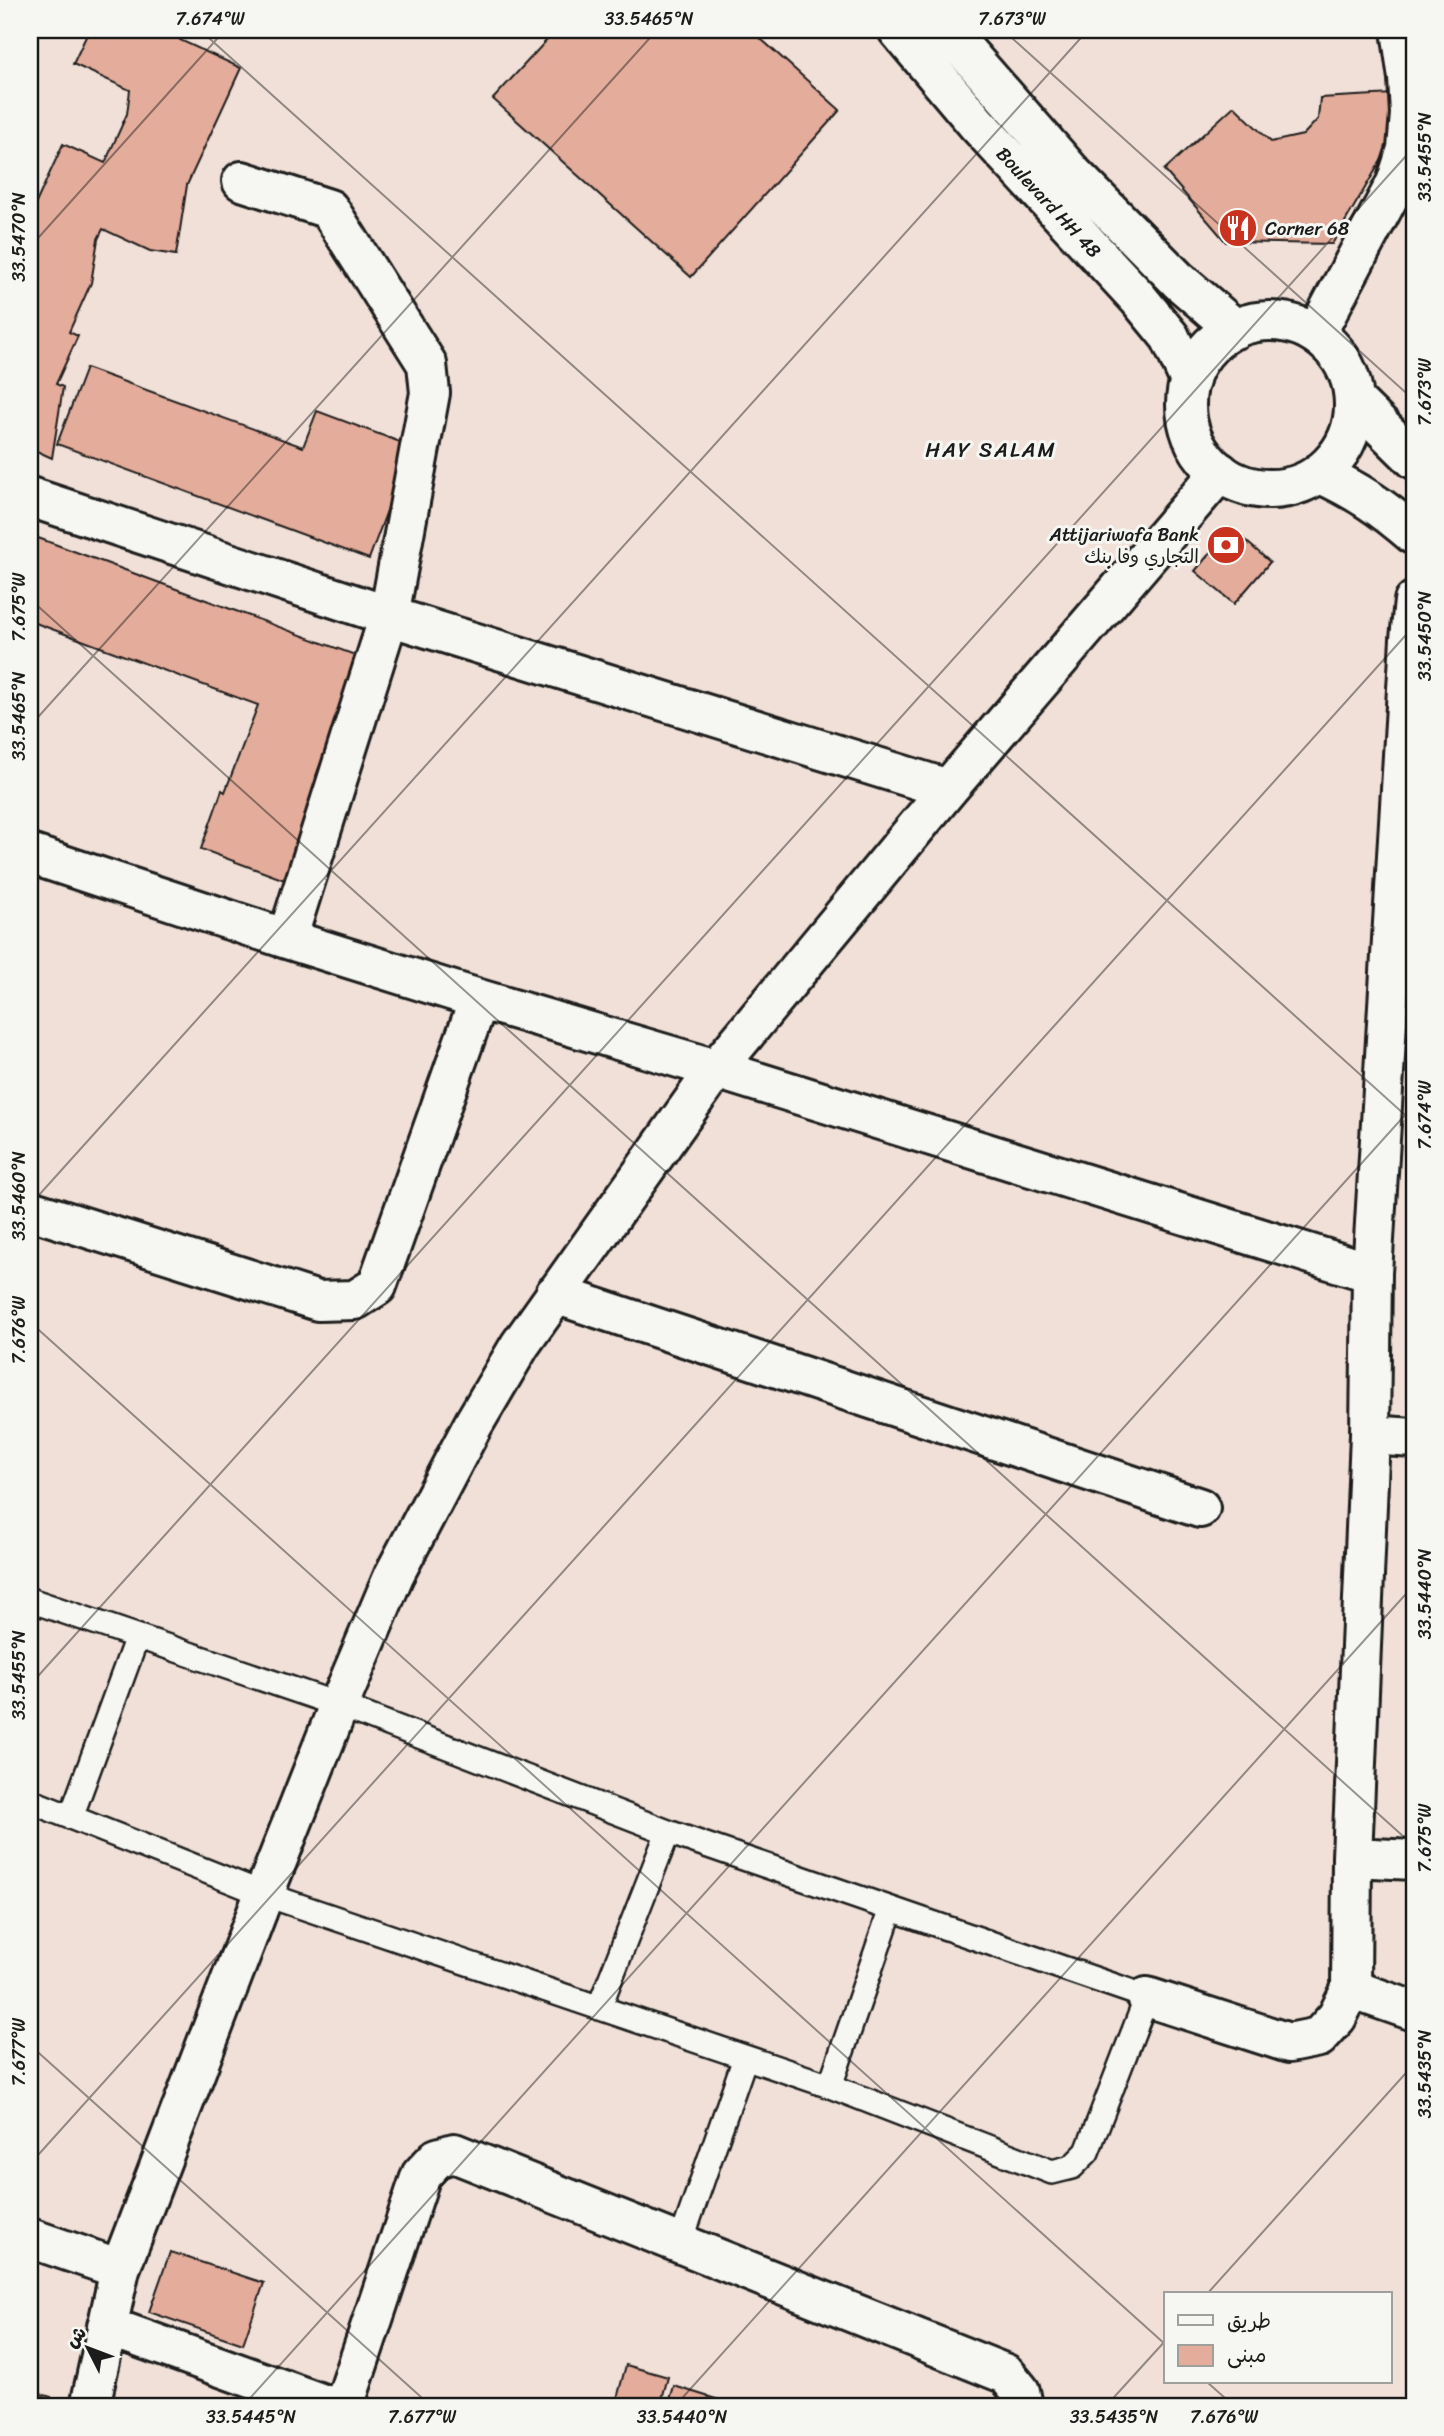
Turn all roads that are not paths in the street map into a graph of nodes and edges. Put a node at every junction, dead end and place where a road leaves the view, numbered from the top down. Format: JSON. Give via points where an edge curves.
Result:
{"nodes":[{"id":1,"x":898,"y":30,"type":"edge"},
{"id":2,"x":947,"y":30,"type":"edge"},
{"id":3,"x":1401,"y":30,"type":"edge"},
{"id":4,"x":242,"y":181,"type":"dead end"},
{"id":5,"x":1235,"y":329,"type":"junction"},
{"id":6,"x":1316,"y":334,"type":"junction"},
{"id":7,"x":1190,"y":381,"type":"junction"},
{"id":8,"x":1354,"y":400,"type":"junction"},
{"id":9,"x":1414,"y":458,"type":"edge"},
{"id":10,"x":1220,"y":472,"type":"junction"},
{"id":11,"x":1319,"y":473,"type":"junction"},
{"id":12,"x":30,"y":497,"type":"edge"},
{"id":13,"x":1414,"y":535,"type":"edge"},
{"id":14,"x":1414,"y":601,"type":"edge"},
{"id":15,"x":389,"y":616,"type":"junction"},
{"id":16,"x":948,"y":789,"type":"junction"},
{"id":17,"x":30,"y":854,"type":"edge"},
{"id":18,"x":287,"y":939,"type":"junction"},
{"id":19,"x":479,"y":999,"type":"junction"},
{"id":20,"x":716,"y":1069,"type":"junction"},
{"id":21,"x":30,"y":1210,"type":"edge"},
{"id":22,"x":1372,"y":1273,"type":"junction"},
{"id":23,"x":555,"y":1294,"type":"junction"},
{"id":24,"x":1370,"y":1435,"type":"junction"},
{"id":25,"x":1414,"y":1438,"type":"edge"},
{"id":26,"x":1200,"y":1508,"type":"dead end"},
{"id":27,"x":30,"y":1600,"type":"edge"},
{"id":28,"x":137,"y":1637,"type":"junction"},
{"id":29,"x":339,"y":1705,"type":"junction"},
{"id":30,"x":30,"y":1801,"type":"edge"},
{"id":31,"x":71,"y":1817,"type":"junction"},
{"id":32,"x":668,"y":1832,"type":"junction"},
{"id":33,"x":1352,"y":1857,"type":"junction"},
{"id":34,"x":1414,"y":1860,"type":"edge"},
{"id":35,"x":264,"y":1894,"type":"junction"},
{"id":36,"x":891,"y":1909,"type":"junction"},
{"id":37,"x":1351,"y":1989,"type":"junction"},
{"id":38,"x":1147,"y":1997,"type":"junction"},
{"id":39,"x":599,"y":2008,"type":"junction"},
{"id":40,"x":1414,"y":2011,"type":"edge"},
{"id":41,"x":745,"y":2058,"type":"junction"},
{"id":42,"x":830,"y":2086,"type":"junction"},
{"id":43,"x":30,"y":2238,"type":"edge"},
{"id":44,"x":680,"y":2244,"type":"junction"},
{"id":45,"x":120,"y":2269,"type":"junction"},
{"id":46,"x":107,"y":2326,"type":"junction"},
{"id":47,"x":1014,"y":2390,"type":"edge"},
{"id":48,"x":90,"y":2406,"type":"edge"},
{"id":49,"x":329,"y":2406,"type":"edge"},
{"id":50,"x":344,"y":2406,"type":"edge"}],
"edges":[{"from":1,"to":7,"type":"street","name":"Boulevard HH 48","via":[[977,124],[1146,308],[1170,337]]},
{"from":2,"to":5,"type":"street","name":"Boulevard HH 48","via":[[1083,184],[1178,280]]},
{"from":3,"to":6,"type":"street","via":[[1409,102],[1407,149],[1396,183]]},
{"from":4,"to":15,"type":"street","via":[[329,209],[427,364],[430,393]]},
{"from":5,"to":6,"type":"street","via":[[1276,321]]},
{"from":5,"to":7,"type":"street","via":[[1206,350]]},
{"from":6,"to":8,"type":"street","via":[[1336,352],[1349,375]]},
{"from":7,"to":10,"type":"street","via":[[1186,406],[1190,431],[1201,454]]},
{"from":8,"to":9,"type":"street"},
{"from":8,"to":11,"type":"street","via":[[1346,441]]},
{"from":10,"to":11,"type":"street","via":[[1243,485],[1269,489],[1296,485]]},
{"from":10,"to":16,"type":"street"},
{"from":11,"to":13,"type":"street","via":[[1382,507]]},
{"from":12,"to":15,"type":"street"},
{"from":14,"to":22,"type":"street"},
{"from":15,"to":16,"type":"street"},
{"from":15,"to":18,"type":"street"},
{"from":16,"to":20,"type":"street"},
{"from":17,"to":18,"type":"street"},
{"from":18,"to":19,"type":"street"},
{"from":19,"to":20,"type":"street"},
{"from":19,"to":21,"type":"street","via":[[377,1286],[355,1300],[318,1301]]},
{"from":20,"to":22,"type":"street"},
{"from":20,"to":23,"type":"street"},
{"from":22,"to":24,"type":"street"},
{"from":23,"to":26,"type":"street"},
{"from":23,"to":29,"type":"street","via":[[520,1345],[394,1575]]},
{"from":24,"to":25,"type":"street"},
{"from":24,"to":33,"type":"street"},
{"from":27,"to":28,"type":"lane"},
{"from":28,"to":29,"type":"lane"},
{"from":28,"to":31,"type":"lane"},
{"from":29,"to":32,"type":"lane"},
{"from":29,"to":35,"type":"street"},
{"from":30,"to":31,"type":"lane"},
{"from":31,"to":35,"type":"lane"},
{"from":32,"to":36,"type":"lane"},
{"from":32,"to":39,"type":"lane"},
{"from":33,"to":34,"type":"street"},
{"from":33,"to":37,"type":"street"},
{"from":35,"to":39,"type":"lane"},
{"from":35,"to":45,"type":"street"},
{"from":36,"to":38,"type":"lane"},
{"from":36,"to":42,"type":"lane"},
{"from":37,"to":38,"type":"street","via":[[1337,2017],[1319,2037],[1289,2043]]},
{"from":37,"to":40,"type":"street"},
{"from":38,"to":42,"type":"lane","via":[[1087,2152],[1072,2167],[1052,2172]]},
{"from":39,"to":41,"type":"lane"},
{"from":41,"to":42,"type":"lane"},
{"from":41,"to":44,"type":"lane"},
{"from":43,"to":45,"type":"street"},
{"from":44,"to":47,"type":"street"},
{"from":44,"to":50,"type":"street","via":[[454,2153],[437,2158],[421,2175]]},
{"from":45,"to":46,"type":"street"},
{"from":46,"to":48,"type":"street"},
{"from":46,"to":49,"type":"street"}]}
